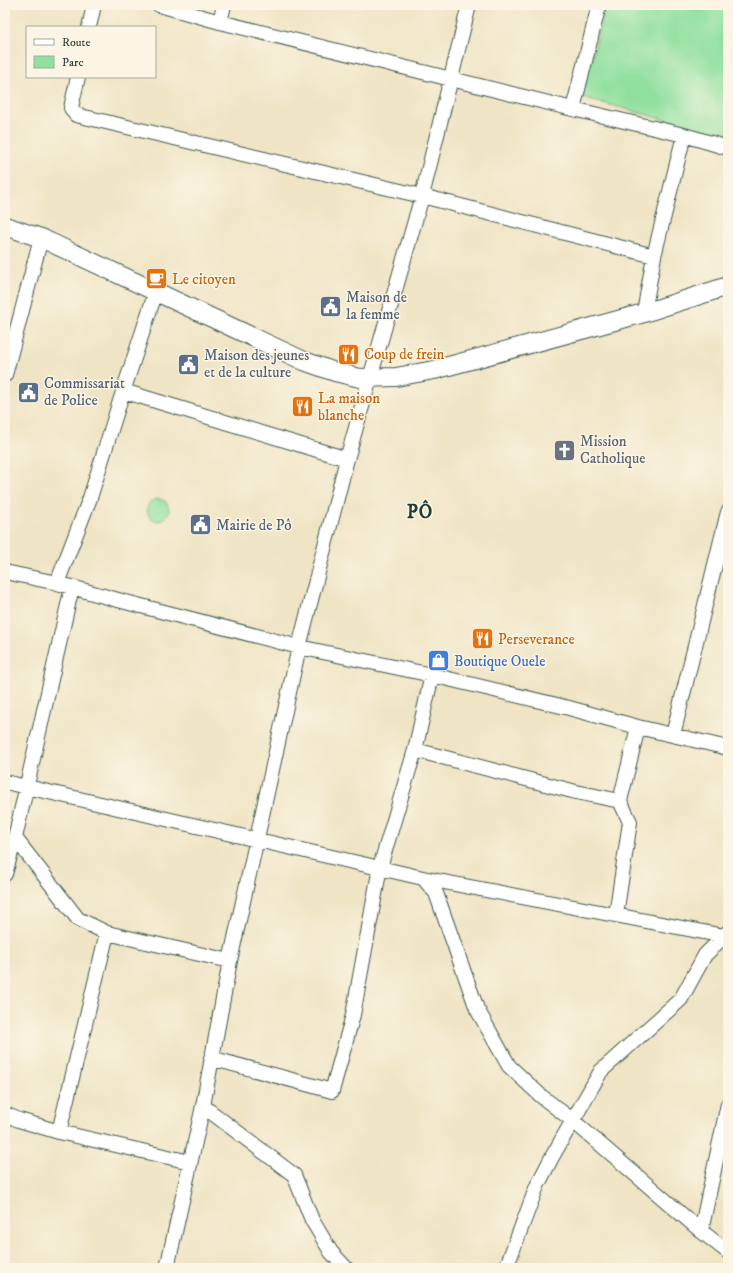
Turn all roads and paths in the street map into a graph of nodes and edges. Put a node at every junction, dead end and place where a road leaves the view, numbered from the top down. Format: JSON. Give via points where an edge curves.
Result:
{"nodes":[{"id":1,"x":94,"y":5,"type":"edge"},
{"id":2,"x":159,"y":5,"type":"edge"},
{"id":3,"x":224,"y":5,"type":"edge"},
{"id":4,"x":469,"y":5,"type":"edge"},
{"id":5,"x":599,"y":5,"type":"edge"},
{"id":6,"x":220,"y":22,"type":"junction"},
{"id":7,"x":89,"y":26,"type":"edge"},
{"id":8,"x":78,"y":78,"type":"edge"},
{"id":9,"x":452,"y":79,"type":"junction"},
{"id":10,"x":573,"y":109,"type":"junction"},
{"id":11,"x":684,"y":135,"type":"junction"},
{"id":12,"x":728,"y":148,"type":"edge"},
{"id":13,"x":422,"y":196,"type":"junction"},
{"id":14,"x":5,"y":226,"type":"edge"},
{"id":15,"x":41,"y":238,"type":"junction"},
{"id":16,"x":654,"y":256,"type":"junction"},
{"id":17,"x":728,"y":286,"type":"edge"},
{"id":18,"x":156,"y":291,"type":"junction"},
{"id":19,"x":644,"y":313,"type":"junction"},
{"id":20,"x":5,"y":375,"type":"edge"},
{"id":21,"x":370,"y":377,"type":"junction"},
{"id":22,"x":123,"y":391,"type":"junction"},
{"id":23,"x":347,"y":459,"type":"junction"},
{"id":24,"x":728,"y":512,"type":"edge"},
{"id":25,"x":5,"y":572,"type":"edge"},
{"id":26,"x":57,"y":583,"type":"junction"},
{"id":27,"x":72,"y":587,"type":"junction"},
{"id":28,"x":299,"y":647,"type":"junction"},
{"id":29,"x":432,"y":675,"type":"junction"},
{"id":30,"x":638,"y":727,"type":"junction"},
{"id":31,"x":673,"y":735,"type":"junction"},
{"id":32,"x":728,"y":748,"type":"edge"},
{"id":33,"x":415,"y":750,"type":"junction"},
{"id":34,"x":5,"y":782,"type":"edge"},
{"id":35,"x":26,"y":787,"type":"junction"},
{"id":36,"x":620,"y":801,"type":"junction"},
{"id":37,"x":15,"y":838,"type":"junction"},
{"id":38,"x":257,"y":839,"type":"junction"},
{"id":39,"x":380,"y":867,"type":"junction"},
{"id":40,"x":5,"y":874,"type":"edge"},
{"id":41,"x":423,"y":878,"type":"junction"},
{"id":42,"x":616,"y":915,"type":"junction"},
{"id":43,"x":107,"y":933,"type":"junction"},
{"id":44,"x":726,"y":934,"type":"edge"},
{"id":45,"x":230,"y":962,"type":"junction"},
{"id":46,"x":211,"y":1058,"type":"junction"},
{"id":47,"x":728,"y":1104,"type":"edge"},
{"id":48,"x":203,"y":1106,"type":"junction"},
{"id":49,"x":5,"y":1114,"type":"edge"},
{"id":50,"x":572,"y":1120,"type":"junction"},
{"id":51,"x":59,"y":1132,"type":"junction"},
{"id":52,"x":190,"y":1162,"type":"junction"},
{"id":53,"x":701,"y":1231,"type":"junction"},
{"id":54,"x":728,"y":1252,"type":"edge"},
{"id":55,"x":167,"y":1268,"type":"edge"},
{"id":56,"x":346,"y":1268,"type":"edge"},
{"id":57,"x":506,"y":1268,"type":"edge"}],
"edges":[{"from":1,"to":7,"type":"street"},
{"from":2,"to":6,"type":"street"},
{"from":3,"to":6,"type":"street"},
{"from":4,"to":9,"type":"street"},
{"from":5,"to":10,"type":"street"},
{"from":6,"to":9,"type":"street"},
{"from":8,"to":13,"type":"street","via":[[71,108],[76,115]]},
{"from":9,"to":10,"type":"street"},
{"from":9,"to":13,"type":"street"},
{"from":10,"to":11,"type":"street"},
{"from":11,"to":12,"type":"street"},
{"from":11,"to":16,"type":"street"},
{"from":13,"to":16,"type":"street"},
{"from":13,"to":21,"type":"street"},
{"from":14,"to":15,"type":"main road"},
{"from":15,"to":18,"type":"main road"},
{"from":15,"to":20,"type":"street"},
{"from":16,"to":19,"type":"street"},
{"from":17,"to":19,"type":"main road"},
{"from":18,"to":21,"type":"main road","via":[[304,361],[335,372],[360,378]]},
{"from":18,"to":22,"type":"street"},
{"from":19,"to":21,"type":"main road","via":[[434,370],[396,377]]},
{"from":21,"to":23,"type":"street"},
{"from":22,"to":23,"type":"street"},
{"from":22,"to":26,"type":"street","via":[[90,498]]},
{"from":23,"to":28,"type":"street"},
{"from":24,"to":31,"type":"street"},
{"from":25,"to":26,"type":"street"},
{"from":26,"to":27,"type":"street"},
{"from":27,"to":28,"type":"street"},
{"from":27,"to":35,"type":"street"},
{"from":28,"to":29,"type":"street"},
{"from":28,"to":38,"type":"street"},
{"from":29,"to":30,"type":"street"},
{"from":29,"to":33,"type":"street"},
{"from":30,"to":31,"type":"street"},
{"from":30,"to":36,"type":"street"},
{"from":31,"to":32,"type":"street"},
{"from":33,"to":36,"type":"street"},
{"from":33,"to":39,"type":"street"},
{"from":34,"to":35,"type":"street"},
{"from":35,"to":37,"type":"street"},
{"from":35,"to":38,"type":"street"},
{"from":36,"to":42,"type":"street","via":[[630,822]]},
{"from":37,"to":40,"type":"street"},
{"from":37,"to":43,"type":"street","via":[[78,919]]},
{"from":38,"to":39,"type":"street"},
{"from":38,"to":45,"type":"street"},
{"from":39,"to":41,"type":"street"},
{"from":39,"to":46,"type":"street","via":[[353,1014],[332,1091]]},
{"from":41,"to":42,"type":"street"},
{"from":41,"to":50,"type":"street","via":[[436,893],[477,1009],[509,1066]]},
{"from":42,"to":44,"type":"street"},
{"from":43,"to":45,"type":"street"},
{"from":43,"to":51,"type":"street"},
{"from":44,"to":50,"type":"street","via":[[705,955],[681,998],[601,1071]]},
{"from":45,"to":46,"type":"street"},
{"from":46,"to":48,"type":"street"},
{"from":47,"to":53,"type":"street"},
{"from":48,"to":52,"type":"street"},
{"from":48,"to":56,"type":"street","via":[[294,1175],[312,1220],[331,1252]]},
{"from":49,"to":51,"type":"street"},
{"from":50,"to":53,"type":"street"},
{"from":50,"to":57,"type":"street","via":[[537,1186]]},
{"from":51,"to":52,"type":"street"},
{"from":52,"to":55,"type":"street"},
{"from":53,"to":54,"type":"street"}]}
